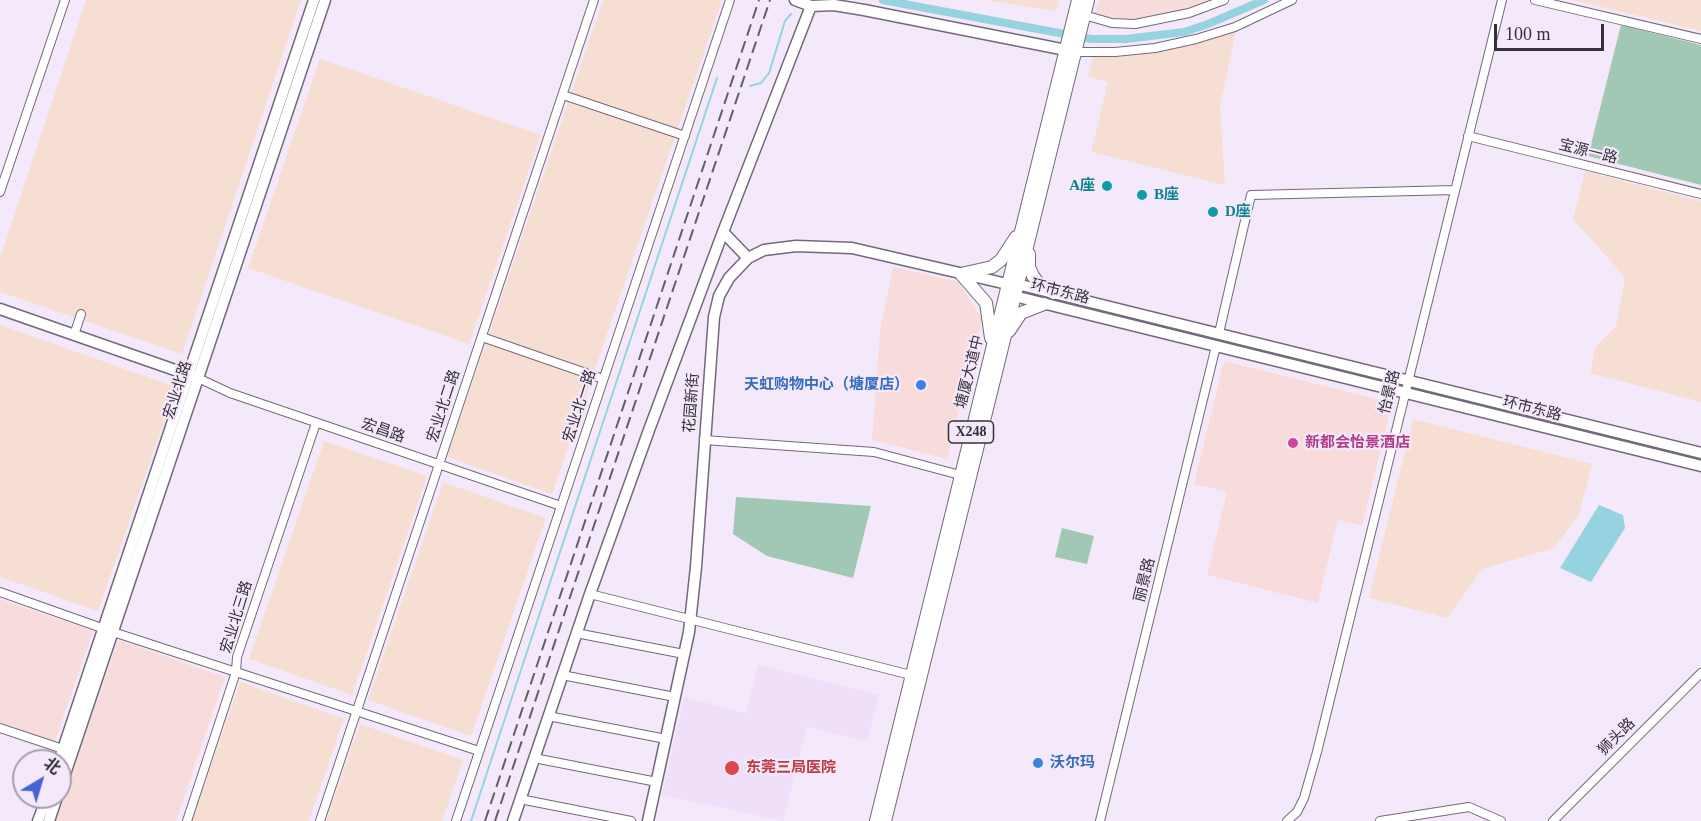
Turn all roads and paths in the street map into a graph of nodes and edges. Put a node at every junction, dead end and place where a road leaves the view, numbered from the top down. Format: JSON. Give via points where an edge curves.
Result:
{"nodes":[{"id":1,"x":65,"y":0,"type":"edge"},
{"id":2,"x":314,"y":0,"type":"edge"},
{"id":3,"x":325,"y":0,"type":"edge"},
{"id":4,"x":594,"y":0,"type":"edge"},
{"id":5,"x":730,"y":0,"type":"edge"},
{"id":6,"x":795,"y":0,"type":"edge"},
{"id":7,"x":1078,"y":0,"type":"edge"},
{"id":8,"x":1088,"y":0,"type":"edge"},
{"id":9,"x":1224,"y":0,"type":"edge"},
{"id":10,"x":1292,"y":0,"type":"edge"},
{"id":11,"x":1502,"y":0,"type":"edge"},
{"id":12,"x":1535,"y":0,"type":"edge"},
{"id":13,"x":811,"y":6,"type":"junction"},
{"id":14,"x":1080,"y":19,"type":"junction"},
{"id":15,"x":1701,"y":39,"type":"edge"},
{"id":16,"x":1071,"y":47,"type":"junction"},
{"id":17,"x":563,"y":95,"type":"junction"},
{"id":18,"x":685,"y":136,"type":"junction"},
{"id":19,"x":1468,"y":136,"type":"junction"},
{"id":20,"x":1455,"y":190,"type":"junction"},
{"id":21,"x":0,"y":192,"type":"edge"},
{"id":22,"x":1701,"y":194,"type":"edge"},
{"id":23,"x":1025,"y":231,"type":"junction"},
{"id":24,"x":723,"y":232,"type":"junction"},
{"id":25,"x":748,"y":258,"type":"junction"},
{"id":26,"x":961,"y":274,"type":"junction"},
{"id":27,"x":1012,"y":284,"type":"junction"},
{"id":28,"x":1054,"y":293,"type":"junction"},
{"id":29,"x":1014,"y":296,"type":"junction"},
{"id":30,"x":1044,"y":304,"type":"junction"},
{"id":31,"x":0,"y":309,"type":"edge"},
{"id":32,"x":81,"y":314,"type":"dead end"},
{"id":33,"x":1219,"y":333,"type":"junction"},
{"id":34,"x":74,"y":335,"type":"junction"},
{"id":35,"x":482,"y":337,"type":"junction"},
{"id":36,"x":997,"y":346,"type":"junction"},
{"id":37,"x":1216,"y":346,"type":"junction"},
{"id":38,"x":193,"y":376,"type":"junction"},
{"id":39,"x":603,"y":379,"type":"junction"},
{"id":40,"x":1407,"y":380,"type":"junction"},
{"id":41,"x":1404,"y":393,"type":"junction"},
{"id":42,"x":316,"y":423,"type":"junction"},
{"id":43,"x":705,"y":440,"type":"junction"},
{"id":44,"x":1701,"y":453,"type":"edge"},
{"id":45,"x":439,"y":465,"type":"junction"},
{"id":46,"x":1701,"y":466,"type":"edge"},
{"id":47,"x":960,"y":475,"type":"junction"},
{"id":48,"x":561,"y":506,"type":"junction"},
{"id":49,"x":0,"y":592,"type":"edge"},
{"id":50,"x":590,"y":594,"type":"junction"},
{"id":51,"x":690,"y":619,"type":"junction"},
{"id":52,"x":108,"y":630,"type":"junction"},
{"id":53,"x":576,"y":633,"type":"junction"},
{"id":54,"x":684,"y":654,"type":"junction"},
{"id":55,"x":236,"y":672,"type":"junction"},
{"id":56,"x":1701,"y":673,"type":"edge"},
{"id":57,"x":562,"y":675,"type":"junction"},
{"id":58,"x":911,"y":675,"type":"junction"},
{"id":59,"x":675,"y":697,"type":"junction"},
{"id":60,"x":357,"y":711,"type":"junction"},
{"id":61,"x":548,"y":716,"type":"junction"},
{"id":62,"x":0,"y":728,"type":"edge"},
{"id":63,"x":666,"y":739,"type":"junction"},
{"id":64,"x":63,"y":749,"type":"joint"},
{"id":65,"x":72,"y":749,"type":"edge"},
{"id":66,"x":479,"y":751,"type":"junction"},
{"id":67,"x":534,"y":758,"type":"junction"},
{"id":68,"x":657,"y":782,"type":"junction"},
{"id":69,"x":520,"y":799,"type":"junction"},
{"id":70,"x":187,"y":821,"type":"edge"},
{"id":71,"x":320,"y":821,"type":"edge"},
{"id":72,"x":456,"y":821,"type":"edge"},
{"id":73,"x":513,"y":821,"type":"edge"},
{"id":74,"x":631,"y":821,"type":"edge"},
{"id":75,"x":648,"y":821,"type":"edge"},
{"id":76,"x":876,"y":821,"type":"edge"},
{"id":77,"x":885,"y":821,"type":"edge"},
{"id":78,"x":1100,"y":821,"type":"edge"},
{"id":79,"x":1287,"y":821,"type":"edge"},
{"id":80,"x":1380,"y":821,"type":"edge"},
{"id":81,"x":1501,"y":821,"type":"edge"},
{"id":82,"x":1552,"y":821,"type":"edge"}],
"edges":[{"from":1,"to":21,"type":"street"},
{"from":2,"to":38,"type":"main road","name":"宏业北路"},
{"from":3,"to":38,"type":"main road","name":"宏业北路"},
{"from":4,"to":17,"type":"street","name":"宏业北二路"},
{"from":5,"to":18,"type":"street","name":"宏业北一路"},
{"from":6,"to":13,"type":"main road"},
{"from":7,"to":14,"type":"main road","name":"塘厦大道中","number":"X248"},
{"from":8,"to":14,"type":"main road","name":"塘厦大道中","number":"X248"},
{"from":9,"to":14,"type":"street","via":[[1189,13],[1135,24]]},
{"from":10,"to":16,"type":"street","via":[[1235,27],[1155,48],[1115,52]]},
{"from":11,"to":19,"type":"street","name":"怡景路"},
{"from":12,"to":15,"type":"street"},
{"from":13,"to":16,"type":"main road","via":[[834,5]]},
{"from":13,"to":24,"type":"main road"},
{"from":14,"to":16,"type":"main road","name":"塘厦大道中","number":"X248"},
{"from":16,"to":23,"type":"main road","name":"塘厦大道中","number":"X248"},
{"from":17,"to":18,"type":"street"},
{"from":17,"to":35,"type":"street","name":"宏业北二路"},
{"from":18,"to":39,"type":"street","name":"宏业北一路"},
{"from":19,"to":20,"type":"street","name":"怡景路"},
{"from":19,"to":22,"type":"street","name":"宝源一路"},
{"from":20,"to":33,"type":"street","via":[[1251,195]]},
{"from":20,"to":40,"type":"street","name":"怡景路"},
{"from":23,"to":26,"type":"main road","via":[[997,264]]},
{"from":23,"to":27,"type":"main road","name":"塘厦大道中","number":"X248"},
{"from":23,"to":28,"type":"main road","via":[[1031,272],[1039,284]]},
{"from":24,"to":25,"type":"main road"},
{"from":24,"to":50,"type":"main road"},
{"from":25,"to":26,"type":"main road","name":"花园新街","via":[[764,250],[796,246],[852,248]]},
{"from":25,"to":43,"type":"main road","name":"花园新街","via":[[729,278],[714,317]]},
{"from":26,"to":27,"type":"main road","name":"花园新街"},
{"from":26,"to":36,"type":"main road","via":[[986,303]]},
{"from":27,"to":28,"type":"main road","name":"环市东路"},
{"from":27,"to":29,"type":"main road","name":"塘厦大道中","number":"X248"},
{"from":27,"to":36,"type":"main road","name":"塘厦大道中","number":"X248"},
{"from":28,"to":33,"type":"main road","name":"环市东路"},
{"from":29,"to":30,"type":"main road","name":"环市东路"},
{"from":29,"to":36,"type":"main road","name":"塘厦大道中","number":"X248"},
{"from":30,"to":36,"type":"main road","via":[[1021,313]]},
{"from":30,"to":37,"type":"main road","name":"环市东路"},
{"from":31,"to":34,"type":"main road"},
{"from":32,"to":34,"type":"street"},
{"from":33,"to":40,"type":"main road","name":"环市东路"},
{"from":34,"to":38,"type":"main road"},
{"from":35,"to":39,"type":"street"},
{"from":35,"to":45,"type":"street","name":"宏业北二路"},
{"from":36,"to":47,"type":"main road","name":"塘厦大道中","number":"X248"},
{"from":36,"to":77,"type":"main road","name":"塘厦大道中","number":"X248"},
{"from":37,"to":41,"type":"main road","name":"环市东路"},
{"from":37,"to":78,"type":"street","name":"丽景路"},
{"from":38,"to":42,"type":"street","name":"宏昌路"},
{"from":38,"to":52,"type":"main road","name":"宏业北路"},
{"from":39,"to":48,"type":"street","name":"宏业北一路"},
{"from":40,"to":41,"type":"street","name":"怡景路"},
{"from":40,"to":44,"type":"main road","name":"环市东路"},
{"from":41,"to":46,"type":"main road","name":"环市东路"},
{"from":41,"to":79,"type":"street","name":"怡景路","via":[[1312,770],[1304,798]]},
{"from":42,"to":45,"type":"street","name":"宏昌路"},
{"from":42,"to":55,"type":"street","name":"宏业北三路","via":[[237,657]]},
{"from":43,"to":47,"type":"street","via":[[874,452]]},
{"from":43,"to":51,"type":"main road","name":"花园新街"},
{"from":45,"to":48,"type":"street","name":"宏昌路"},
{"from":45,"to":60,"type":"street","name":"宏业北二路"},
{"from":47,"to":58,"type":"main road","name":"塘厦大道中","number":"X248"},
{"from":48,"to":66,"type":"street","name":"宏业北一路"},
{"from":49,"to":52,"type":"street"},
{"from":50,"to":51,"type":"street"},
{"from":50,"to":53,"type":"main road"},
{"from":51,"to":54,"type":"main road","name":"花园新街"},
{"from":51,"to":58,"type":"street"},
{"from":52,"to":55,"type":"street"},
{"from":52,"to":64,"type":"main road","name":"宏业北路"},
{"from":52,"to":65,"type":"main road","name":"宏业北路"},
{"from":53,"to":54,"type":"street"},
{"from":53,"to":57,"type":"main road"},
{"from":54,"to":59,"type":"main road","name":"花园新街"},
{"from":55,"to":60,"type":"street"},
{"from":55,"to":70,"type":"street","name":"宏业北三路"},
{"from":56,"to":82,"type":"street","name":"狮头路"},
{"from":57,"to":59,"type":"street"},
{"from":57,"to":61,"type":"main road"},
{"from":58,"to":76,"type":"main road","name":"塘厦大道中","number":"X248"},
{"from":59,"to":63,"type":"main road","name":"花园新街"},
{"from":60,"to":66,"type":"street"},
{"from":60,"to":71,"type":"street","name":"宏业北二路"},
{"from":61,"to":63,"type":"street"},
{"from":61,"to":67,"type":"main road"},
{"from":62,"to":64,"type":"street"},
{"from":63,"to":68,"type":"main road","name":"花园新街"},
{"from":66,"to":72,"type":"street","name":"宏业北一路"},
{"from":67,"to":68,"type":"street"},
{"from":67,"to":69,"type":"main road"},
{"from":68,"to":75,"type":"main road","name":"花园新街"},
{"from":69,"to":73,"type":"main road"},
{"from":69,"to":74,"type":"street"},
{"from":80,"to":81,"type":"street","via":[[1469,807]]}]}
